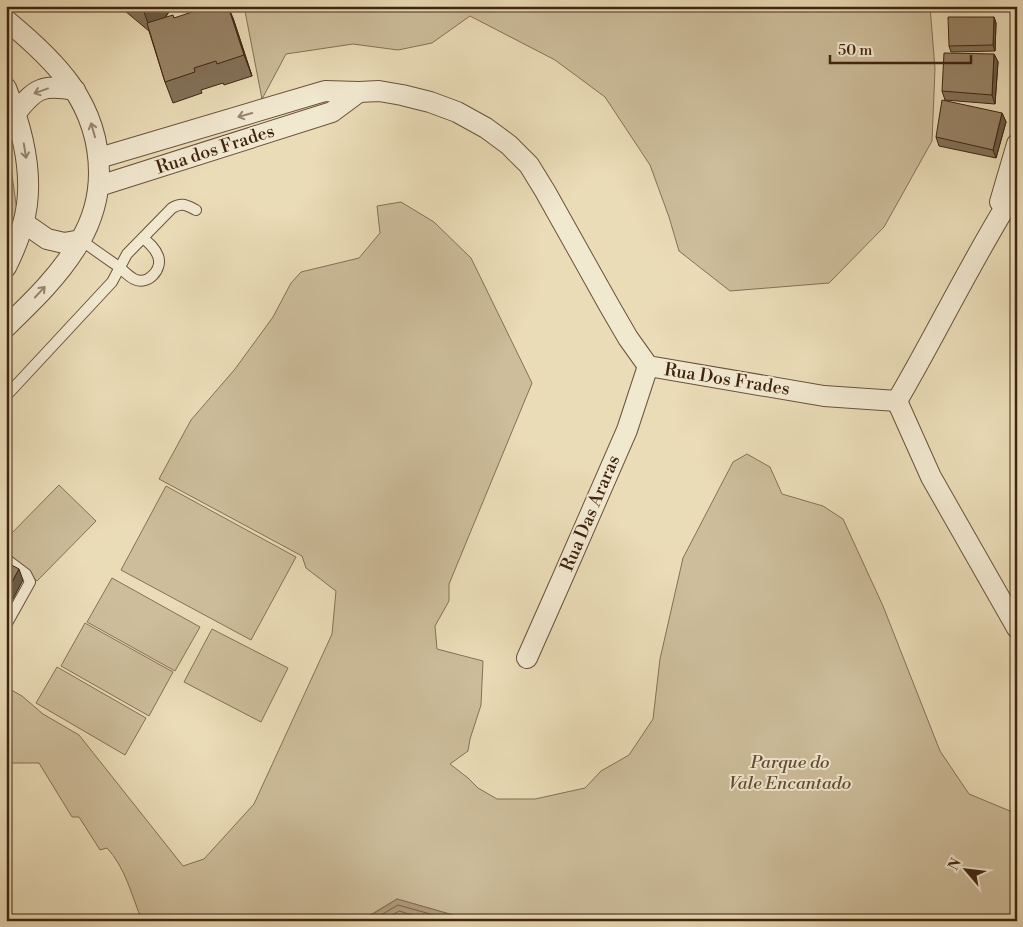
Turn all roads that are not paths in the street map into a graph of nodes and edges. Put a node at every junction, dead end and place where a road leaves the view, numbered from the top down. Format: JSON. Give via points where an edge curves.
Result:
{"nodes":[{"id":1,"x":6,"y":20,"type":"edge"},
{"id":2,"x":6,"y":88,"type":"edge"},
{"id":3,"x":75,"y":90,"type":"junction"},
{"id":4,"x":325,"y":91,"type":"joint"},
{"id":5,"x":358,"y":92,"type":"junction"},
{"id":6,"x":268,"y":108,"type":"junction"},
{"id":7,"x":16,"y":113,"type":"junction"},
{"id":8,"x":274,"y":130,"type":"junction"},
{"id":9,"x":1017,"y":144,"type":"edge"},
{"id":10,"x":99,"y":158,"type":"junction"},
{"id":11,"x":99,"y":186,"type":"junction"},
{"id":12,"x":1017,"y":188,"type":"edge"},
{"id":13,"x":196,"y":210,"type":"dead end"},
{"id":14,"x":24,"y":223,"type":"junction"},
{"id":15,"x":993,"y":226,"type":"junction"},
{"id":16,"x":143,"y":238,"type":"junction"},
{"id":17,"x":81,"y":240,"type":"junction"},
{"id":18,"x":6,"y":267,"type":"edge"},
{"id":19,"x":120,"y":268,"type":"junction"},
{"id":20,"x":6,"y":328,"type":"edge"},
{"id":21,"x":648,"y":366,"type":"junction"},
{"id":22,"x":6,"y":396,"type":"edge"},
{"id":23,"x":897,"y":401,"type":"junction"},
{"id":24,"x":6,"y":558,"type":"edge"},
{"id":25,"x":6,"y":625,"type":"edge"},
{"id":26,"x":1017,"y":628,"type":"edge"},
{"id":27,"x":527,"y":658,"type":"dead end"}],
"edges":[{"from":1,"to":3,"type":"street","via":[[43,52]]},
{"from":2,"to":7,"type":"street"},
{"from":3,"to":7,"type":"street","one_way":true,"via":[[60,87],[35,92]]},
{"from":10,"to":3,"type":"street","one_way":true,"via":[[94,131]]},
{"from":4,"to":5,"type":"street","name":"Rua Dos Frades"},
{"from":4,"to":6,"type":"street","name":"Rua dos Frades"},
{"from":5,"to":8,"type":"street","name":"Rua dos Frades","via":[[332,112]]},
{"from":5,"to":21,"type":"street","name":"Rua Dos Frades","via":[[378,91],[430,102],[457,112],[509,145],[535,174],[628,338]]},
{"from":6,"to":8,"type":"street"},
{"from":6,"to":10,"type":"street","name":"Rua dos Frades","one_way":true},
{"from":7,"to":14,"type":"street","one_way":true,"via":[[27,163]]},
{"from":8,"to":11,"type":"street","name":"Rua dos Frades"},
{"from":9,"to":15,"type":"street"},
{"from":10,"to":11,"type":"street"},
{"from":11,"to":17,"type":"street","via":[[96,203]]},
{"from":12,"to":15,"type":"street"},
{"from":13,"to":16,"type":"lane","via":[[178,204]]},
{"from":14,"to":17,"type":"street","via":[[47,239]]},
{"from":14,"to":18,"type":"street"},
{"from":15,"to":23,"type":"street"},
{"from":16,"to":19,"type":"lane","via":[[127,254]]},
{"from":16,"to":19,"type":"lane","via":[[158,256],[160,264],[156,271],[142,281],[134,280]]},
{"from":17,"to":19,"type":"lane"},
{"from":20,"to":17,"type":"street","one_way":true,"via":[[51,280]]},
{"from":19,"to":22,"type":"lane","via":[[112,282]]},
{"from":21,"to":23,"type":"street","name":"Rua Dos Frades","via":[[824,396]]},
{"from":21,"to":27,"type":"street","name":"Rua Das Araras","via":[[626,430]]},
{"from":23,"to":26,"type":"street","via":[[931,477]]},
{"from":24,"to":25,"type":"lane","via":[[26,574],[30,582]]}]}
